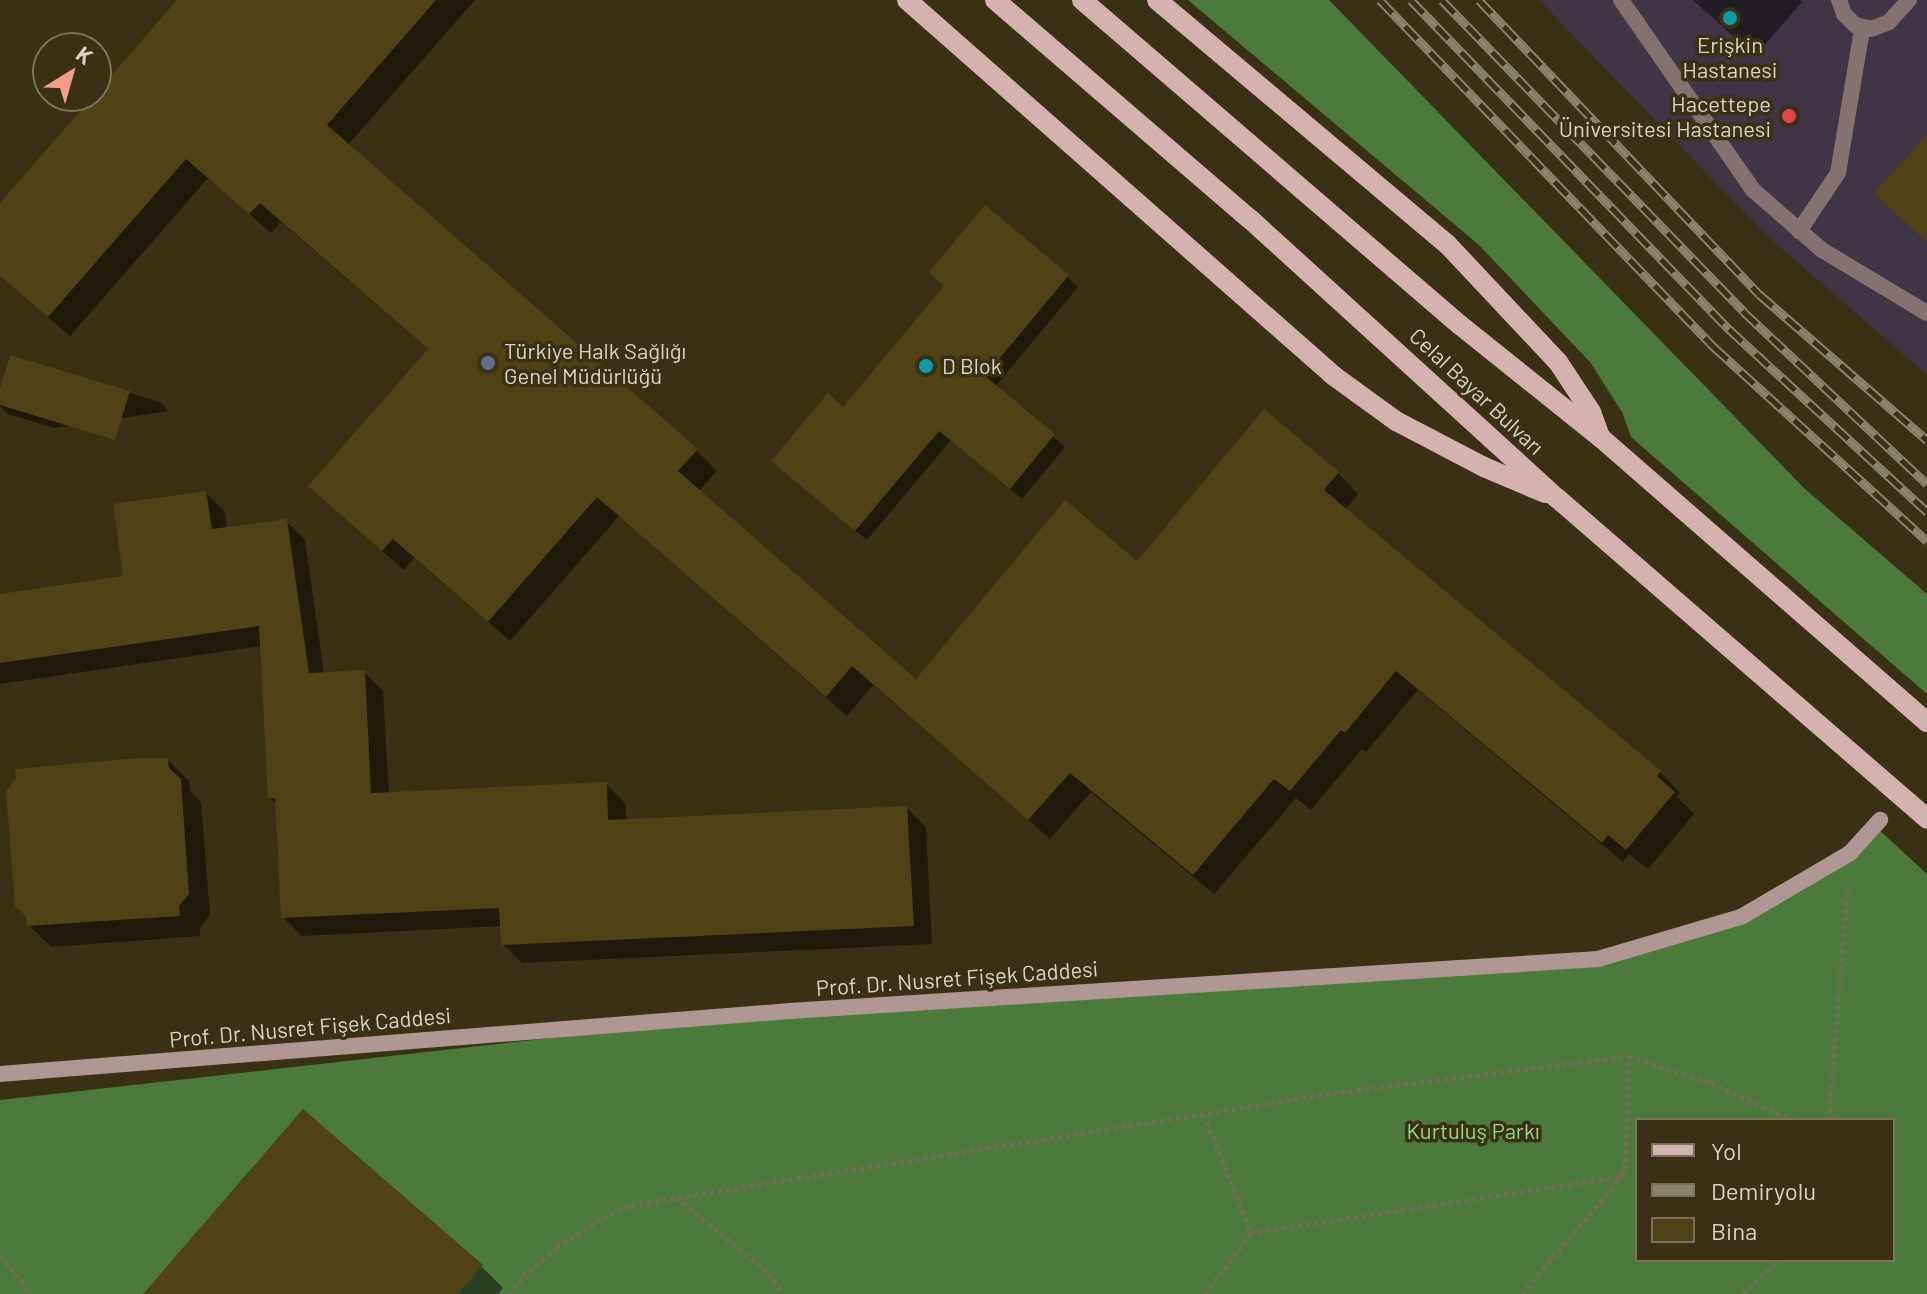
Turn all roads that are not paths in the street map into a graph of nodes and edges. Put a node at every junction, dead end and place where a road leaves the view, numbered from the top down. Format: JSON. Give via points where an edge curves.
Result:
{"nodes":[{"id":1,"x":907,"y":0,"type":"edge"},
{"id":2,"x":995,"y":0,"type":"edge"},
{"id":3,"x":1082,"y":0,"type":"edge"},
{"id":4,"x":1157,"y":0,"type":"edge"},
{"id":5,"x":1621,"y":0,"type":"edge"},
{"id":6,"x":1839,"y":0,"type":"edge"},
{"id":7,"x":1909,"y":0,"type":"edge"},
{"id":8,"x":1862,"y":29,"type":"junction"},
{"id":9,"x":1799,"y":231,"type":"junction"},
{"id":10,"x":1927,"y":313,"type":"edge"},
{"id":11,"x":1600,"y":437,"type":"junction"},
{"id":12,"x":1557,"y":498,"type":"junction"},
{"id":13,"x":1927,"y":722,"type":"edge"},
{"id":14,"x":1927,"y":819,"type":"edge"},
{"id":15,"x":1880,"y":820,"type":"dead end"},
{"id":16,"x":0,"y":1074,"type":"edge"}],
"edges":[{"from":1,"to":12,"type":"main road","via":[[1334,376],[1396,421]]},
{"from":2,"to":12,"type":"main road","name":"Celal Bayar Bulvarı","via":[[1421,372]]},
{"from":3,"to":11,"type":"main road","name":"Celal Bayar Bulvarı","via":[[1460,325]]},
{"from":4,"to":11,"type":"main road","via":[[1448,245],[1558,362],[1591,412]]},
{"from":5,"to":9,"type":"lane","via":[[1753,190]]},
{"from":6,"to":8,"type":"lane","via":[[1849,20]]},
{"from":7,"to":8,"type":"lane","via":[[1889,22]]},
{"from":8,"to":9,"type":"lane","via":[[1838,173]]},
{"from":9,"to":10,"type":"lane"},
{"from":11,"to":13,"type":"main road","name":"Celal Bayar Bulvarı"},
{"from":12,"to":14,"type":"main road","name":"Celal Bayar Bulvarı"},
{"from":15,"to":16,"type":"main road","name":"Prof. Dr. Nusret Fişek Caddesi","via":[[1850,853],[1741,917],[1598,959],[806,1010]]}]}
